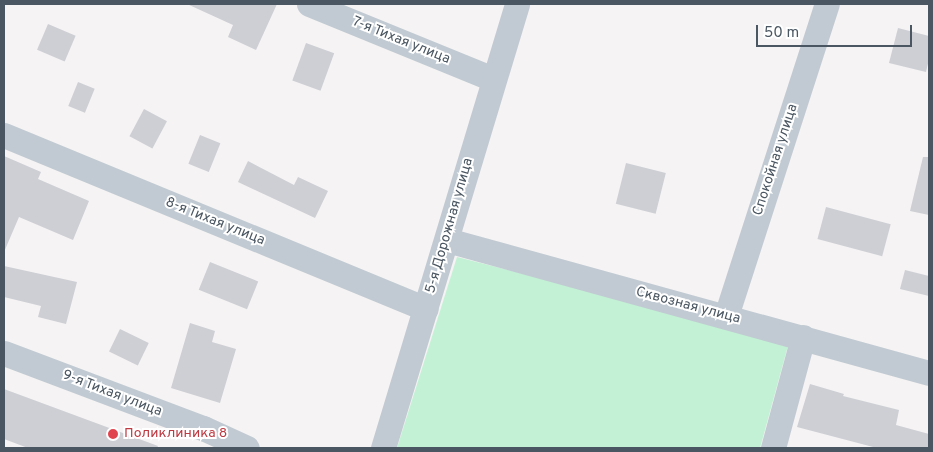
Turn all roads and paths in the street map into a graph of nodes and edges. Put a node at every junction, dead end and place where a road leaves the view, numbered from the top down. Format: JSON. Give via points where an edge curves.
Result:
{"nodes":[{"id":1,"x":308,"y":4,"type":"edge"},
{"id":2,"x":516,"y":4,"type":"edge"},
{"id":3,"x":827,"y":4,"type":"edge"},
{"id":4,"x":493,"y":79,"type":"junction"},
{"id":5,"x":4,"y":135,"type":"edge"},
{"id":6,"x":447,"y":240,"type":"junction"},
{"id":7,"x":426,"y":309,"type":"junction"},
{"id":8,"x":726,"y":316,"type":"junction"},
{"id":9,"x":803,"y":337,"type":"junction"},
{"id":10,"x":4,"y":353,"type":"edge"},
{"id":11,"x":929,"y":373,"type":"edge"},
{"id":12,"x":247,"y":448,"type":"edge"},
{"id":13,"x":383,"y":448,"type":"edge"},
{"id":14,"x":773,"y":448,"type":"edge"}],
"edges":[{"from":1,"to":4,"type":"street","name":"7-я Тихая улица"},
{"from":2,"to":4,"type":"street","name":"5-я Дорожная улица"},
{"from":3,"to":8,"type":"street","name":"Спокойная улица"},
{"from":4,"to":6,"type":"street","name":"5-я Дорожная улица"},
{"from":5,"to":7,"type":"street","name":"8-я Тихая улица"},
{"from":6,"to":7,"type":"street","name":"5-я Дорожная улица"},
{"from":6,"to":8,"type":"street","name":"Сквозная улица"},
{"from":7,"to":13,"type":"street","name":"5-я Дорожная улица"},
{"from":8,"to":9,"type":"street","name":"Сквозная улица"},
{"from":9,"to":11,"type":"street","name":"Сквозная улица"},
{"from":9,"to":14,"type":"street"},
{"from":10,"to":12,"type":"street","name":"9-я Тихая улица","via":[[203,428]]}]}
